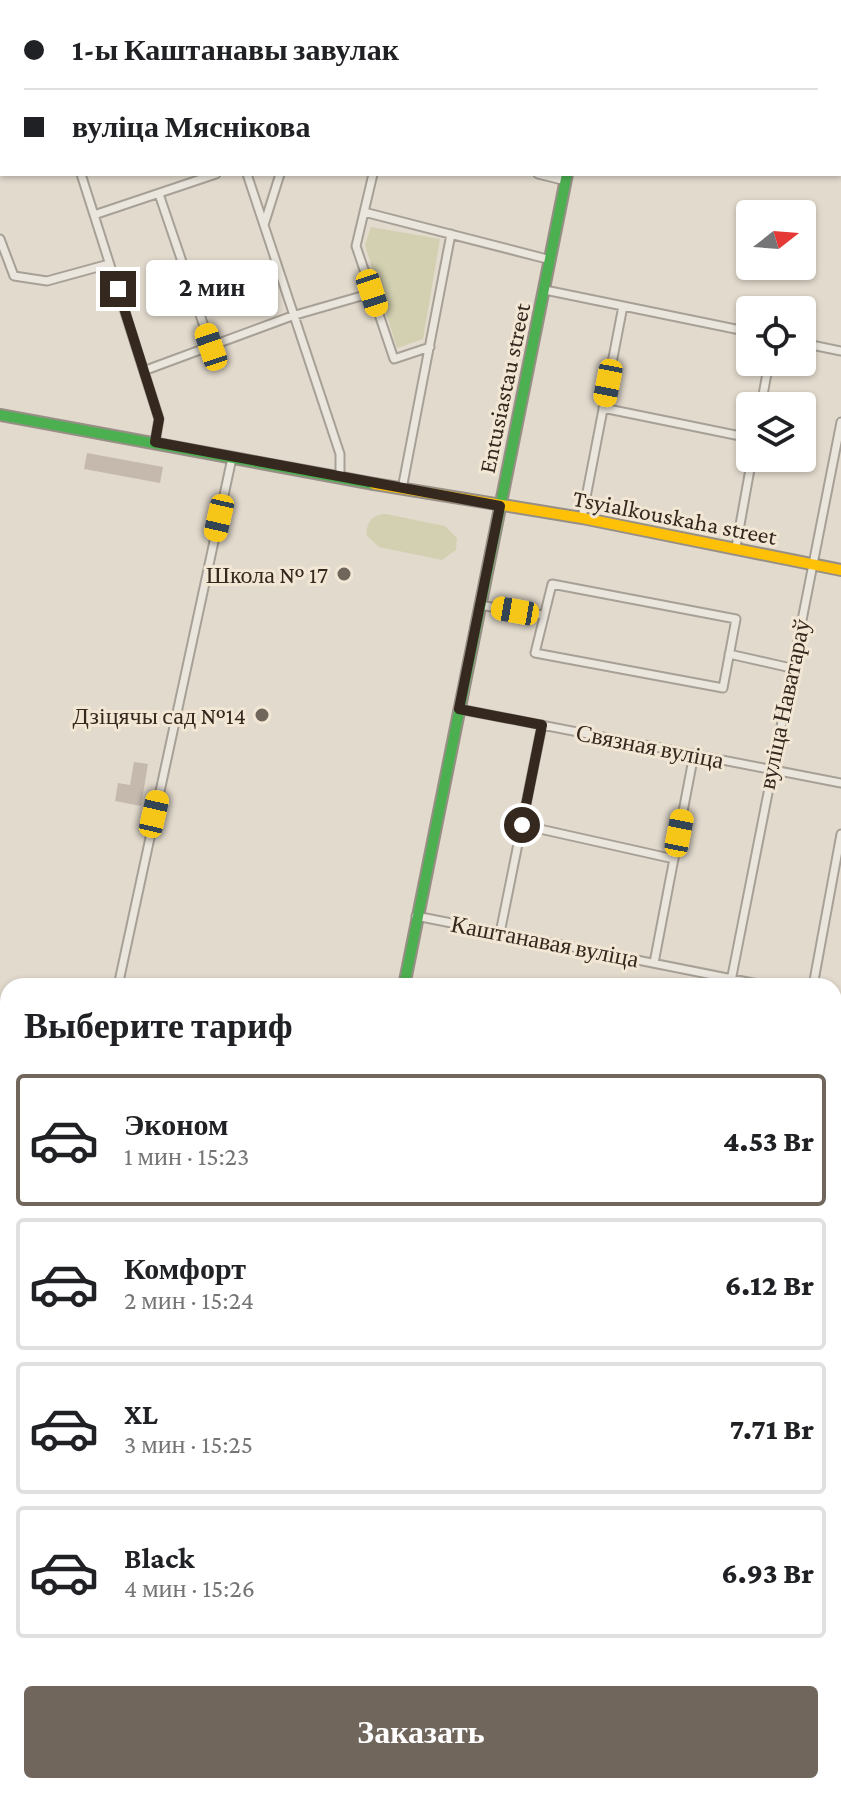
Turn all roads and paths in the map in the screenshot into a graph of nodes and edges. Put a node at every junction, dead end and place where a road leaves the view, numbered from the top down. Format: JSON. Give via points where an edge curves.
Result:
{"nodes":[{"id":1,"x":82,"y":176,"type":"edge"},
{"id":2,"x":210,"y":176,"type":"edge"},
{"id":3,"x":248,"y":176,"type":"edge"},
{"id":4,"x":279,"y":176,"type":"edge"},
{"id":5,"x":373,"y":176,"type":"edge"},
{"id":6,"x":567,"y":178,"type":"edge"},
{"id":7,"x":159,"y":194,"type":"junction"},
{"id":8,"x":364,"y":212,"type":"junction"},
{"id":9,"x":94,"y":215,"type":"junction"},
{"id":10,"x":264,"y":227,"type":"junction"},
{"id":11,"x":451,"y":234,"type":"junction"},
{"id":12,"x":0,"y":239,"type":"edge"},
{"id":13,"x":551,"y":260,"type":"junction"},
{"id":14,"x":109,"y":264,"type":"junction"},
{"id":15,"x":545,"y":290,"type":"junction"},
{"id":16,"x":372,"y":293,"type":"junction"},
{"id":17,"x":623,"y":306,"type":"junction"},
{"id":18,"x":292,"y":316,"type":"junction"},
{"id":19,"x":736,"y":329,"type":"edge"},
{"id":20,"x":816,"y":346,"type":"edge"},
{"id":21,"x":211,"y":347,"type":"junction"},
{"id":22,"x":430,"y":347,"type":"junction"},
{"id":23,"x":841,"y":351,"type":"edge"},
{"id":24,"x":145,"y":367,"type":"junction"},
{"id":25,"x":603,"y":408,"type":"junction"},
{"id":26,"x":0,"y":415,"type":"edge"},
{"id":27,"x":841,"y":422,"type":"edge"},
{"id":28,"x":736,"y":435,"type":"edge"},
{"id":29,"x":155,"y":442,"type":"junction"},
{"id":30,"x":232,"y":458,"type":"junction"},
{"id":31,"x":749,"y":472,"type":"edge"},
{"id":32,"x":340,"y":478,"type":"junction"},
{"id":33,"x":402,"y":489,"type":"junction"},
{"id":34,"x":500,"y":506,"type":"junction"},
{"id":35,"x":582,"y":518,"type":"junction"},
{"id":36,"x":736,"y":547,"type":"junction"},
{"id":37,"x":812,"y":564,"type":"junction"},
{"id":38,"x":841,"y":570,"type":"edge"},
{"id":39,"x":479,"y":605,"type":"junction"},
{"id":40,"x":542,"y":615,"type":"junction"},
{"id":41,"x":729,"y":654,"type":"junction"},
{"id":42,"x":791,"y":668,"type":"junction"},
{"id":43,"x":459,"y":709,"type":"junction"},
{"id":44,"x":542,"y":725,"type":"junction"},
{"id":45,"x":694,"y":754,"type":"junction"},
{"id":46,"x":770,"y":769,"type":"junction"},
{"id":47,"x":841,"y":783,"type":"edge"},
{"id":48,"x":522,"y":825,"type":"junction"},
{"id":49,"x":841,"y":834,"type":"edge"},
{"id":50,"x":674,"y":859,"type":"junction"},
{"id":51,"x":831,"y":888,"type":"junction"},
{"id":52,"x":841,"y":890,"type":"edge"},
{"id":53,"x":416,"y":916,"type":"junction"},
{"id":54,"x":500,"y":933,"type":"junction"},
{"id":55,"x":654,"y":963,"type":"junction"},
{"id":56,"x":120,"y":978,"type":"edge"},
{"id":57,"x":405,"y":978,"type":"edge"},
{"id":58,"x":714,"y":978,"type":"edge"},
{"id":59,"x":731,"y":978,"type":"edge"},
{"id":60,"x":814,"y":978,"type":"edge"}],
"edges":[{"from":1,"to":9,"type":"street"},
{"from":2,"to":7,"type":"street"},
{"from":3,"to":10,"type":"street"},
{"from":4,"to":10,"type":"street"},
{"from":5,"to":8,"type":"street"},
{"from":6,"to":13,"type":"main road","name":"Entusiastau street"},
{"from":7,"to":9,"type":"street"},
{"from":7,"to":21,"type":"street"},
{"from":8,"to":11,"type":"street"},
{"from":8,"to":16,"type":"street","via":[[356,246]]},
{"from":9,"to":14,"type":"street"},
{"from":10,"to":18,"type":"street"},
{"from":11,"to":13,"type":"street"},
{"from":11,"to":22,"type":"street"},
{"from":12,"to":14,"type":"street","via":[[14,276],[47,281]]},
{"from":13,"to":15,"type":"main road","name":"Entusiastau street"},
{"from":14,"to":24,"type":"street"},
{"from":15,"to":17,"type":"street"},
{"from":15,"to":34,"type":"main road","name":"Entusiastau street"},
{"from":16,"to":18,"type":"street"},
{"from":16,"to":22,"type":"street","via":[[394,359]]},
{"from":17,"to":19,"type":"street"},
{"from":17,"to":25,"type":"street"},
{"from":18,"to":21,"type":"street"},
{"from":18,"to":32,"type":"street","via":[[340,454]]},
{"from":20,"to":23,"type":"street"},
{"from":21,"to":24,"type":"street"},
{"from":22,"to":33,"type":"street"},
{"from":24,"to":29,"type":"street","via":[[159,419]]},
{"from":25,"to":28,"type":"street"},
{"from":25,"to":35,"type":"street"},
{"from":26,"to":29,"type":"main road","name":"Tsyialkouskaha street"},
{"from":27,"to":37,"type":"street","name":"вуліца Наватараў"},
{"from":29,"to":30,"type":"main road","name":"Tsyialkouskaha street"},
{"from":30,"to":32,"type":"main road","name":"Tsyialkouskaha street"},
{"from":30,"to":56,"type":"street"},
{"from":31,"to":36,"type":"street"},
{"from":32,"to":33,"type":"main road","name":"Tsyialkouskaha street"},
{"from":33,"to":34,"type":"main road","name":"Tsyialkouskaha street"},
{"from":34,"to":35,"type":"main road","name":"Tsyialkouskaha street"},
{"from":34,"to":39,"type":"main road","name":"Entusiastau street"},
{"from":35,"to":36,"type":"main road","name":"Tsyialkouskaha street"},
{"from":36,"to":37,"type":"main road","name":"Tsyialkouskaha street"},
{"from":37,"to":38,"type":"main road","name":"Tsyialkouskaha street"},
{"from":37,"to":42,"type":"street","name":"вуліца Наватараў"},
{"from":39,"to":40,"type":"street"},
{"from":39,"to":43,"type":"main road","name":"Entusiastau street"},
{"from":40,"to":41,"type":"street","via":[[552,584],[736,619]]},
{"from":40,"to":41,"type":"street","via":[[535,653],[723,688]]},
{"from":41,"to":42,"type":"street"},
{"from":42,"to":46,"type":"street","name":"вуліца Наватараў"},
{"from":43,"to":44,"type":"street","name":"Связная вуліца"},
{"from":43,"to":53,"type":"main road","name":"Entusiastau street"},
{"from":44,"to":45,"type":"street","name":"Связная вуліца"},
{"from":44,"to":48,"type":"street"},
{"from":45,"to":46,"type":"street","name":"Связная вуліца"},
{"from":45,"to":50,"type":"street"},
{"from":46,"to":47,"type":"street","name":"Связная вуліца"},
{"from":46,"to":59,"type":"street","name":"вуліца Наватараў"},
{"from":48,"to":50,"type":"street"},
{"from":48,"to":54,"type":"street"},
{"from":49,"to":51,"type":"street"},
{"from":50,"to":55,"type":"street"},
{"from":51,"to":52,"type":"street"},
{"from":51,"to":60,"type":"street"},
{"from":53,"to":54,"type":"street","name":"Каштанавая вуліца"},
{"from":53,"to":57,"type":"main road","name":"Entusiastau street"},
{"from":54,"to":55,"type":"street","name":"Каштанавая вуліца"},
{"from":55,"to":58,"type":"street","name":"Каштанавая вуліца"}]}
